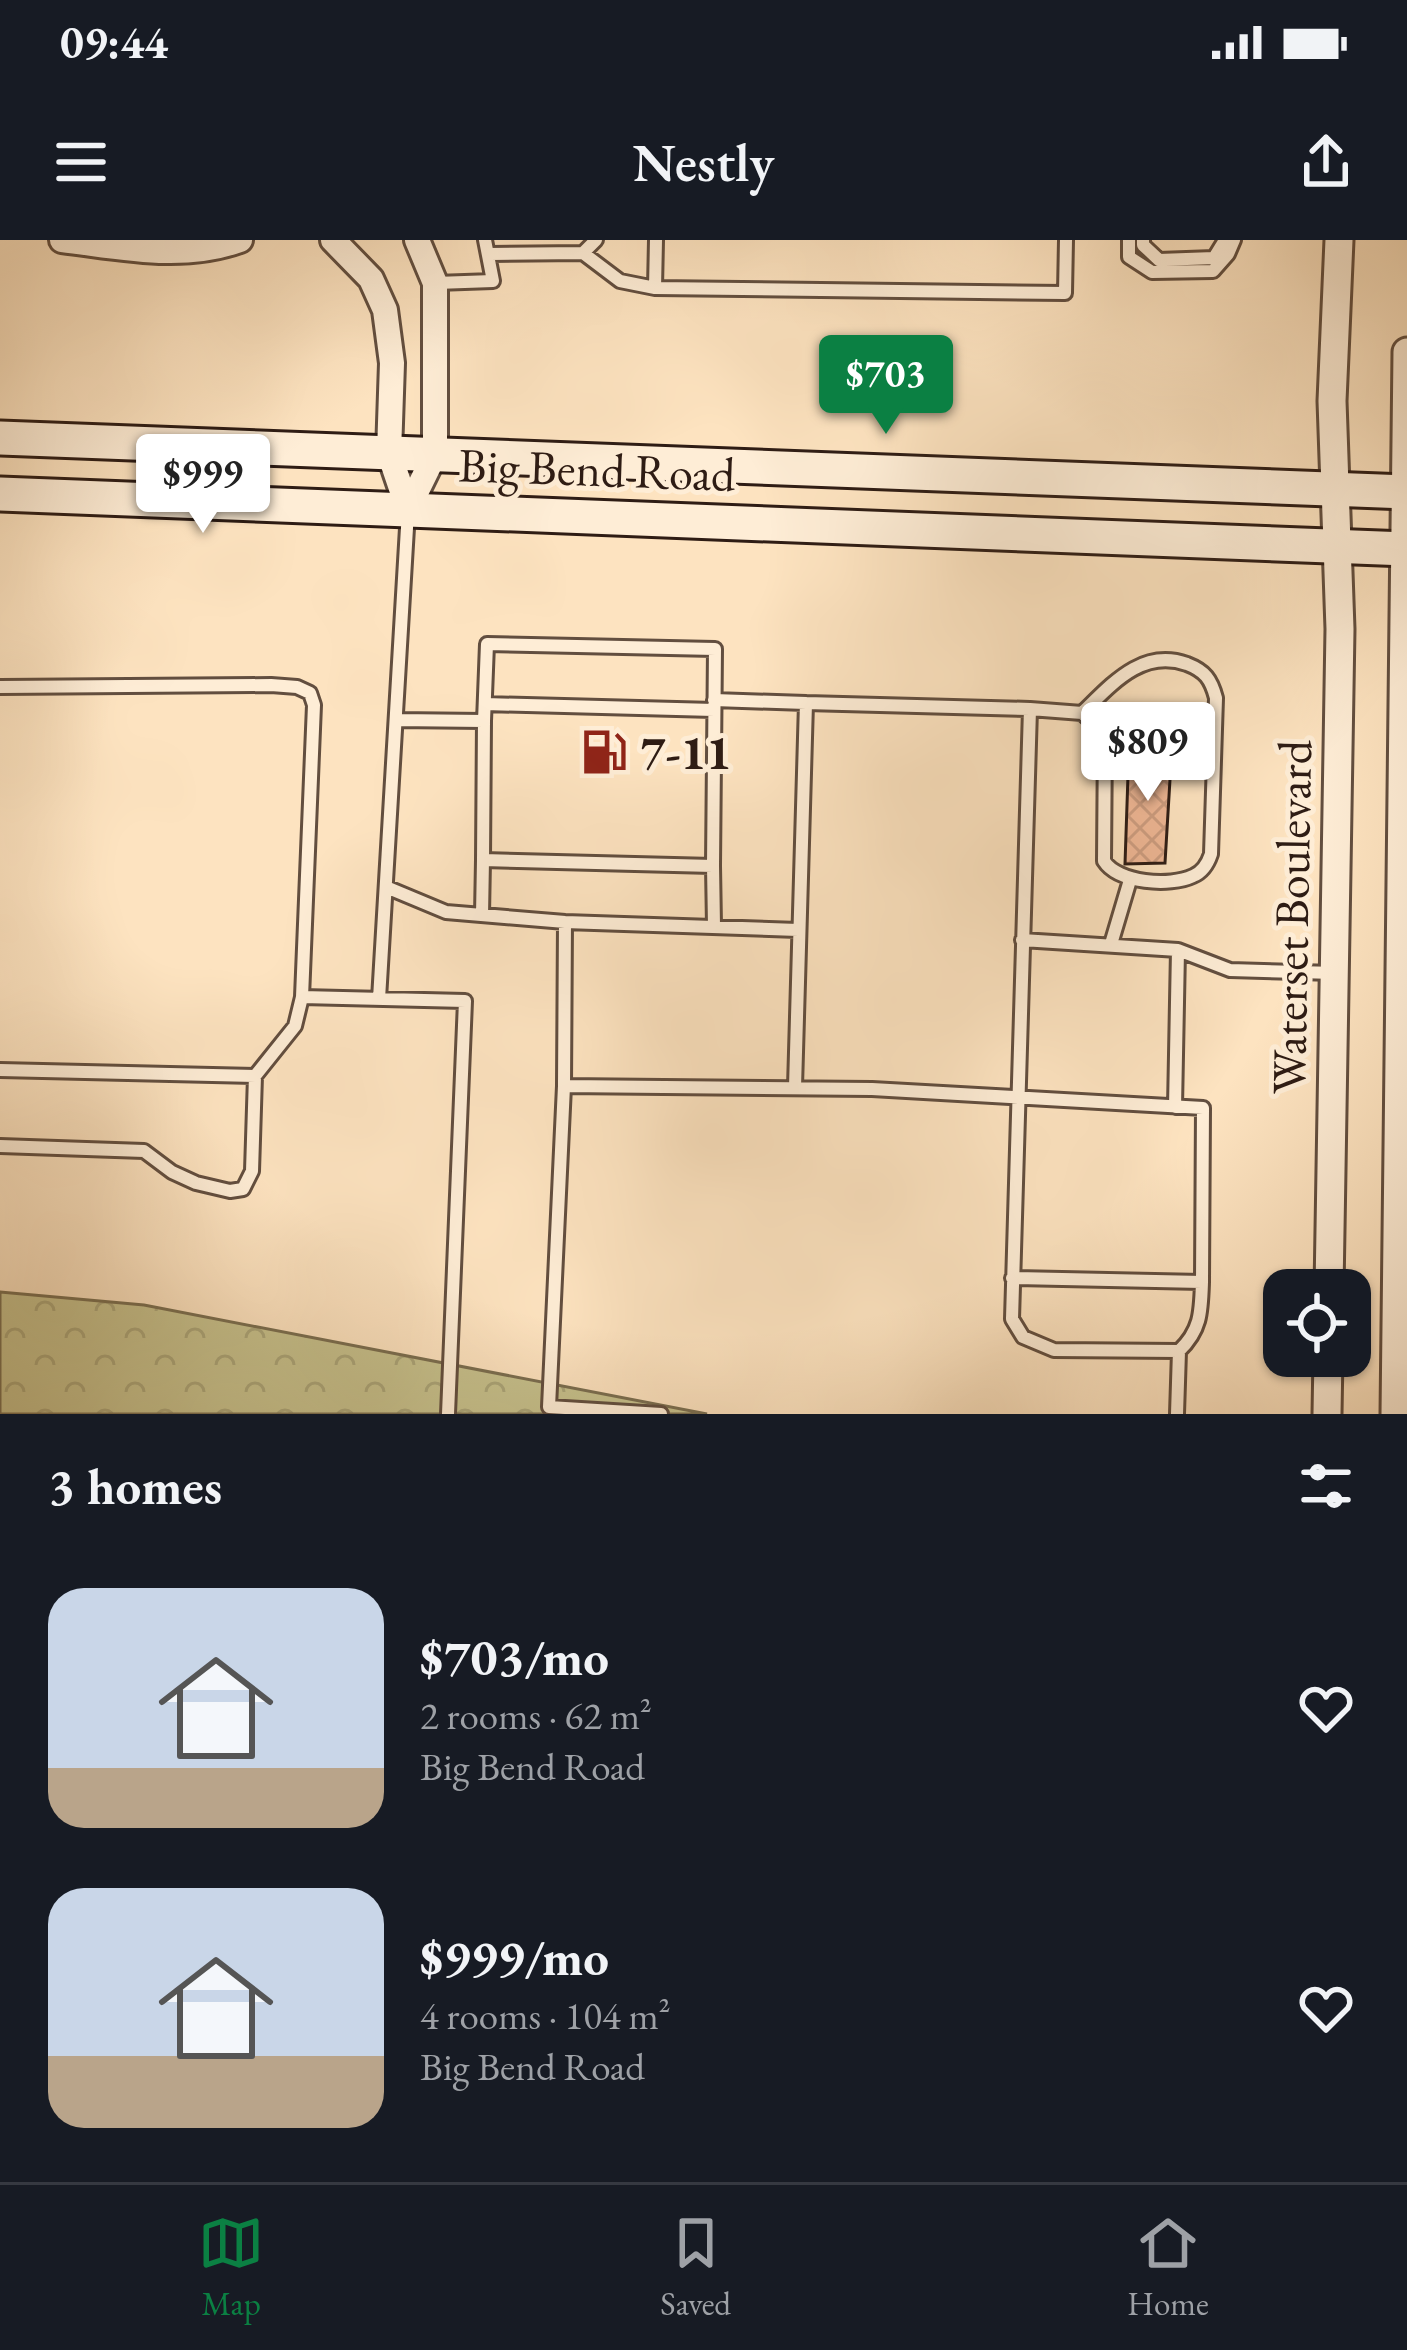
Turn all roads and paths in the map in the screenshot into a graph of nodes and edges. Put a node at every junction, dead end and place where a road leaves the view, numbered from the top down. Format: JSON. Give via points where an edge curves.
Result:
{"nodes":[{"id":1,"x":62,"y":240,"type":"edge"},
{"id":2,"x":240,"y":240,"type":"edge"},
{"id":3,"x":332,"y":240,"type":"edge"},
{"id":4,"x":417,"y":240,"type":"edge"},
{"id":5,"x":596,"y":240,"type":"edge"},
{"id":6,"x":656,"y":240,"type":"edge"},
{"id":7,"x":1066,"y":240,"type":"edge"},
{"id":8,"x":1129,"y":240,"type":"edge"},
{"id":9,"x":1143,"y":240,"type":"edge"},
{"id":10,"x":1229,"y":240,"type":"edge"},
{"id":11,"x":1339,"y":240,"type":"edge"},
{"id":12,"x":488,"y":247,"type":"edge"},
{"id":13,"x":583,"y":253,"type":"junction"},
{"id":14,"x":435,"y":283,"type":"junction"},
{"id":15,"x":655,"y":288,"type":"junction"},
{"id":16,"x":1407,"y":352,"type":"edge"},
{"id":17,"x":0,"y":438,"type":"edge"},
{"id":18,"x":389,"y":453,"type":"junction"},
{"id":19,"x":435,"y":454,"type":"junction"},
{"id":20,"x":1335,"y":489,"type":"junction"},
{"id":21,"x":1406,"y":492,"type":"edge"},
{"id":22,"x":0,"y":494,"type":"edge"},
{"id":23,"x":408,"y":509,"type":"junction"},
{"id":24,"x":1338,"y":546,"type":"junction"},
{"id":25,"x":1406,"y":548,"type":"edge"},
{"id":26,"x":0,"y":687,"type":"edge"},
{"id":27,"x":806,"y":703,"type":"junction"},
{"id":28,"x":485,"y":704,"type":"junction"},
{"id":29,"x":714,"y":705,"type":"junction"},
{"id":30,"x":1030,"y":709,"type":"junction"},
{"id":31,"x":1082,"y":713,"type":"junction"},
{"id":32,"x":396,"y":720,"type":"junction"},
{"id":33,"x":484,"y":721,"type":"junction"},
{"id":34,"x":483,"y":860,"type":"junction"},
{"id":35,"x":712,"y":866,"type":"junction"},
{"id":36,"x":1130,"y":880,"type":"junction"},
{"id":37,"x":386,"y":887,"type":"junction"},
{"id":38,"x":482,"y":915,"type":"junction"},
{"id":39,"x":566,"y":922,"type":"junction"},
{"id":40,"x":714,"y":926,"type":"junction"},
{"id":41,"x":798,"y":930,"type":"junction"},
{"id":42,"x":1022,"y":940,"type":"junction"},
{"id":43,"x":1111,"y":944,"type":"junction"},
{"id":44,"x":1178,"y":950,"type":"junction"},
{"id":45,"x":1335,"y":973,"type":"junction"},
{"id":46,"x":302,"y":997,"type":"junction"},
{"id":47,"x":380,"y":999,"type":"junction"},
{"id":48,"x":0,"y":1070,"type":"edge"},
{"id":49,"x":255,"y":1076,"type":"junction"},
{"id":50,"x":564,"y":1086,"type":"junction"},
{"id":51,"x":795,"y":1087,"type":"junction"},
{"id":52,"x":1017,"y":1098,"type":"junction"},
{"id":53,"x":1175,"y":1107,"type":"junction"},
{"id":54,"x":0,"y":1146,"type":"edge"},
{"id":55,"x":1329,"y":1269,"type":"edge"},
{"id":56,"x":1012,"y":1278,"type":"junction"},
{"id":57,"x":1202,"y":1282,"type":"junction"},
{"id":58,"x":1179,"y":1351,"type":"junction"},
{"id":59,"x":1328,"y":1377,"type":"edge"},
{"id":60,"x":448,"y":1414,"type":"edge"},
{"id":61,"x":661,"y":1414,"type":"edge"},
{"id":62,"x":1177,"y":1414,"type":"edge"},
{"id":63,"x":1327,"y":1414,"type":"edge"},
{"id":64,"x":1395,"y":1414,"type":"edge"}],
"edges":[{"from":1,"to":2,"type":"street","via":[[168,252]]},
{"from":3,"to":18,"type":"street","via":[[371,279],[385,310]]},
{"from":4,"to":14,"type":"street"},
{"from":5,"to":13,"type":"lane"},
{"from":6,"to":15,"type":"lane"},
{"from":7,"to":15,"type":"lane","via":[[1065,293]]},
{"from":8,"to":10,"type":"lane","via":[[1129,257],[1152,272],[1213,271]]},
{"from":9,"to":10,"type":"lane","via":[[1159,260],[1214,258]]},
{"from":11,"to":20,"type":"street","name":"Waterset Boulevard"},
{"from":12,"to":13,"type":"lane"},
{"from":12,"to":14,"type":"lane","via":[[493,281]]},
{"from":13,"to":15,"type":"lane","via":[[620,280]]},
{"from":14,"to":19,"type":"street"},
{"from":16,"to":21,"type":"street"},
{"from":17,"to":18,"type":"main road","name":"Big Bend Road"},
{"from":18,"to":19,"type":"main road","name":"Big Bend Road"},
{"from":18,"to":23,"type":"street"},
{"from":19,"to":20,"type":"main road","name":"Big Bend Road"},
{"from":19,"to":23,"type":"street"},
{"from":20,"to":21,"type":"main road","name":"Big Bend Road"},
{"from":20,"to":24,"type":"street","name":"Waterset Boulevard"},
{"from":21,"to":25,"type":"street"},
{"from":22,"to":23,"type":"main road","name":"Big Bend Road"},
{"from":23,"to":24,"type":"main road","name":"Big Bend Road"},
{"from":23,"to":32,"type":"lane"},
{"from":24,"to":25,"type":"main road","name":"Big Bend Road"},
{"from":24,"to":45,"type":"street","name":"Waterset Boulevard"},
{"from":25,"to":64,"type":"street"},
{"from":26,"to":46,"type":"lane","via":[[271,686],[310,693]]},
{"from":27,"to":29,"type":"lane"},
{"from":27,"to":30,"type":"lane"},
{"from":27,"to":41,"type":"lane"},
{"from":28,"to":29,"type":"lane"},
{"from":28,"to":29,"type":"lane","via":[[487,644],[715,649]]},
{"from":28,"to":33,"type":"lane"},
{"from":29,"to":35,"type":"lane"},
{"from":30,"to":31,"type":"lane"},
{"from":30,"to":42,"type":"lane"},
{"from":31,"to":36,"type":"lane","via":[[1105,734],[1104,860]]},
{"from":31,"to":36,"type":"lane","via":[[1145,661],[1201,669],[1216,698],[1206,866],[1192,877]]},
{"from":32,"to":33,"type":"lane"},
{"from":32,"to":37,"type":"lane"},
{"from":33,"to":34,"type":"lane"},
{"from":34,"to":35,"type":"lane"},
{"from":34,"to":38,"type":"lane"},
{"from":35,"to":40,"type":"lane"},
{"from":36,"to":43,"type":"lane"},
{"from":37,"to":38,"type":"lane","via":[[446,911]]},
{"from":37,"to":47,"type":"lane"},
{"from":38,"to":39,"type":"lane"},
{"from":39,"to":40,"type":"lane"},
{"from":39,"to":50,"type":"lane"},
{"from":40,"to":41,"type":"lane"},
{"from":41,"to":51,"type":"lane"},
{"from":42,"to":43,"type":"lane"},
{"from":42,"to":52,"type":"lane"},
{"from":43,"to":44,"type":"lane"},
{"from":44,"to":45,"type":"lane","via":[[1230,970]]},
{"from":44,"to":53,"type":"lane"},
{"from":45,"to":55,"type":"street","name":"Waterset Boulevard"},
{"from":46,"to":47,"type":"lane"},
{"from":46,"to":49,"type":"lane","via":[[295,1026]]},
{"from":47,"to":60,"type":"lane","via":[[464,1001]]},
{"from":48,"to":49,"type":"lane"},
{"from":49,"to":54,"type":"lane","via":[[252,1171],[243,1189],[196,1183],[144,1150]]},
{"from":50,"to":51,"type":"lane"},
{"from":50,"to":61,"type":"lane","via":[[548,1407]]},
{"from":51,"to":52,"type":"lane"},
{"from":52,"to":53,"type":"lane"},
{"from":52,"to":56,"type":"lane"},
{"from":53,"to":57,"type":"lane","via":[[1203,1108]]},
{"from":56,"to":57,"type":"lane"},
{"from":56,"to":58,"type":"lane","via":[[1012,1318],[1023,1337],[1054,1350]]},
{"from":57,"to":58,"type":"lane","via":[[1201,1318]]},
{"from":58,"to":62,"type":"lane"},
{"from":59,"to":63,"type":"street"}]}
